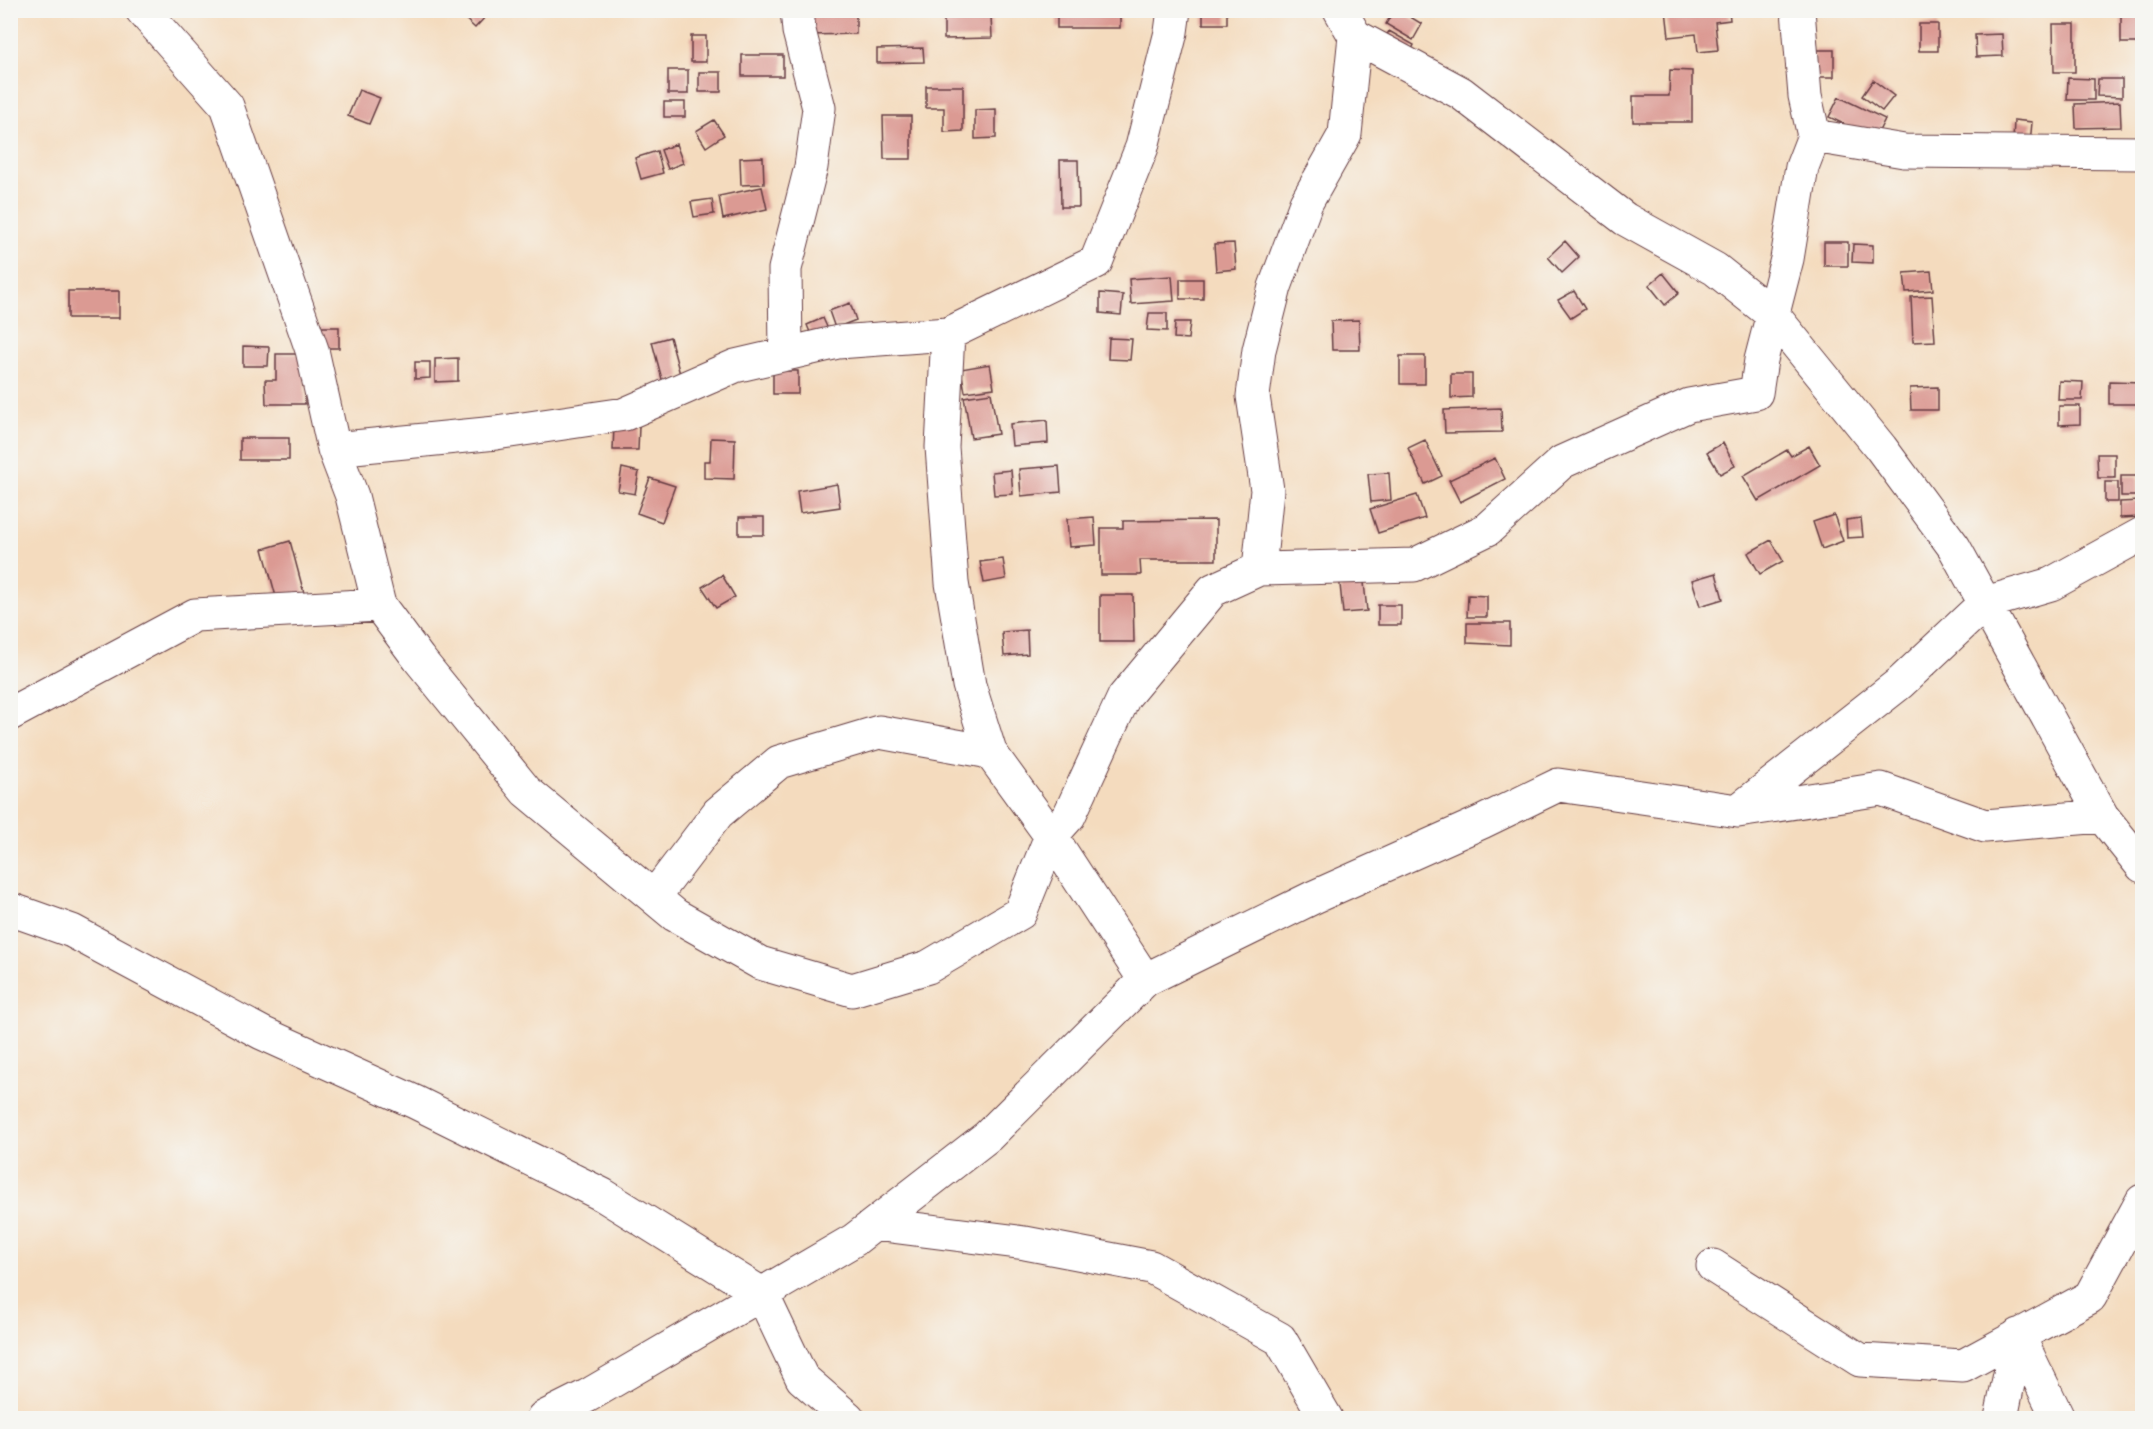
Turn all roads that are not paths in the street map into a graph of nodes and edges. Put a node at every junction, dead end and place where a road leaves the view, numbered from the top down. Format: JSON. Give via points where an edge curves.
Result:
{"nodes":[{"id":1,"x":142,"y":10,"type":"edge"},
{"id":2,"x":797,"y":10,"type":"edge"},
{"id":3,"x":1174,"y":10,"type":"edge"},
{"id":4,"x":1798,"y":10,"type":"edge"},
{"id":5,"x":1347,"y":23,"type":"edge"},
{"id":6,"x":1814,"y":136,"type":"junction"},
{"id":7,"x":2142,"y":153,"type":"edge"},
{"id":8,"x":1773,"y":315,"type":"junction"},
{"id":9,"x":948,"y":334,"type":"junction"},
{"id":10,"x":786,"y":354,"type":"junction"},
{"id":11,"x":334,"y":449,"type":"junction"},
{"id":12,"x":2142,"y":534,"type":"edge"},
{"id":13,"x":1259,"y":569,"type":"junction"},
{"id":14,"x":1985,"y":603,"type":"junction"},
{"id":15,"x":379,"y":605,"type":"junction"},
{"id":16,"x":10,"y":714,"type":"edge"},
{"id":17,"x":990,"y":752,"type":"junction"},
{"id":18,"x":1738,"y":811,"type":"junction"},
{"id":19,"x":2102,"y":816,"type":"junction"},
{"id":20,"x":1051,"y":836,"type":"junction"},
{"id":21,"x":2142,"y":866,"type":"edge"},
{"id":22,"x":654,"y":897,"type":"junction"},
{"id":23,"x":10,"y":909,"type":"edge"},
{"id":24,"x":1145,"y":980,"type":"junction"},
{"id":25,"x":2142,"y":1201,"type":"edge"},
{"id":26,"x":875,"y":1224,"type":"junction"},
{"id":27,"x":1713,"y":1266,"type":"dead end"},
{"id":28,"x":762,"y":1294,"type":"junction"},
{"id":29,"x":2018,"y":1335,"type":"junction"},
{"id":30,"x":543,"y":1419,"type":"edge"},
{"id":31,"x":848,"y":1419,"type":"edge"},
{"id":32,"x":1326,"y":1419,"type":"edge"},
{"id":33,"x":2001,"y":1419,"type":"edge"},
{"id":34,"x":2058,"y":1419,"type":"edge"}],
"edges":[{"from":1,"to":11,"type":"street","via":[[227,106],[312,350]]},
{"from":2,"to":10,"type":"street","via":[[819,108],[811,167],[784,269]]},
{"from":3,"to":9,"type":"street","via":[[1142,147],[1096,262]]},
{"from":4,"to":6,"type":"street","via":[[1805,96]]},
{"from":5,"to":8,"type":"street","via":[[1461,93],[1625,219],[1715,269]]},
{"from":5,"to":13,"type":"street","via":[[1345,134],[1306,203],[1275,286],[1259,350],[1253,396],[1267,489]]},
{"from":6,"to":7,"type":"street","via":[[1904,151]]},
{"from":6,"to":8,"type":"street","via":[[1802,167]]},
{"from":8,"to":13,"type":"street","via":[[1756,393],[1689,405],[1562,462],[1488,529],[1436,555],[1414,565]]},
{"from":8,"to":14,"type":"street","via":[[1954,547]]},
{"from":9,"to":10,"type":"street","via":[[838,342]]},
{"from":9,"to":17,"type":"street","via":[[942,447],[952,583],[969,685]]},
{"from":10,"to":11,"type":"street","via":[[735,366],[625,414],[496,433]]},
{"from":11,"to":15,"type":"street","via":[[352,496]]},
{"from":12,"to":14,"type":"street","via":[[2051,584]]},
{"from":13,"to":20,"type":"street","via":[[1213,590],[1125,697],[1069,816]]},
{"from":14,"to":18,"type":"street","via":[[1900,683]]},
{"from":14,"to":19,"type":"street"},
{"from":15,"to":16,"type":"street","via":[[195,615]]},
{"from":15,"to":22,"type":"street","via":[[525,791]]},
{"from":17,"to":20,"type":"street"},
{"from":17,"to":22,"type":"street","via":[[879,732],[779,762],[717,813]]},
{"from":18,"to":19,"type":"street","via":[[1881,789],[1985,826]]},
{"from":18,"to":24,"type":"street","via":[[1558,785]]},
{"from":19,"to":21,"type":"street"},
{"from":20,"to":22,"type":"street","via":[[1020,913],[928,967],[852,990],[760,963],[675,915]]},
{"from":20,"to":24,"type":"street"},
{"from":23,"to":28,"type":"street","via":[[72,931],[262,1033],[415,1102],[603,1195]]},
{"from":24,"to":26,"type":"street","via":[[988,1136]]},
{"from":25,"to":29,"type":"street","via":[[2090,1297]]},
{"from":26,"to":28,"type":"street"},
{"from":26,"to":32,"type":"street","via":[[1024,1243],[1151,1268],[1280,1339]]},
{"from":27,"to":29,"type":"street","via":[[1860,1360],[1963,1366]]},
{"from":28,"to":30,"type":"street"},
{"from":28,"to":31,"type":"street","via":[[802,1378]]},
{"from":29,"to":33,"type":"street"},
{"from":29,"to":34,"type":"street"}]}
